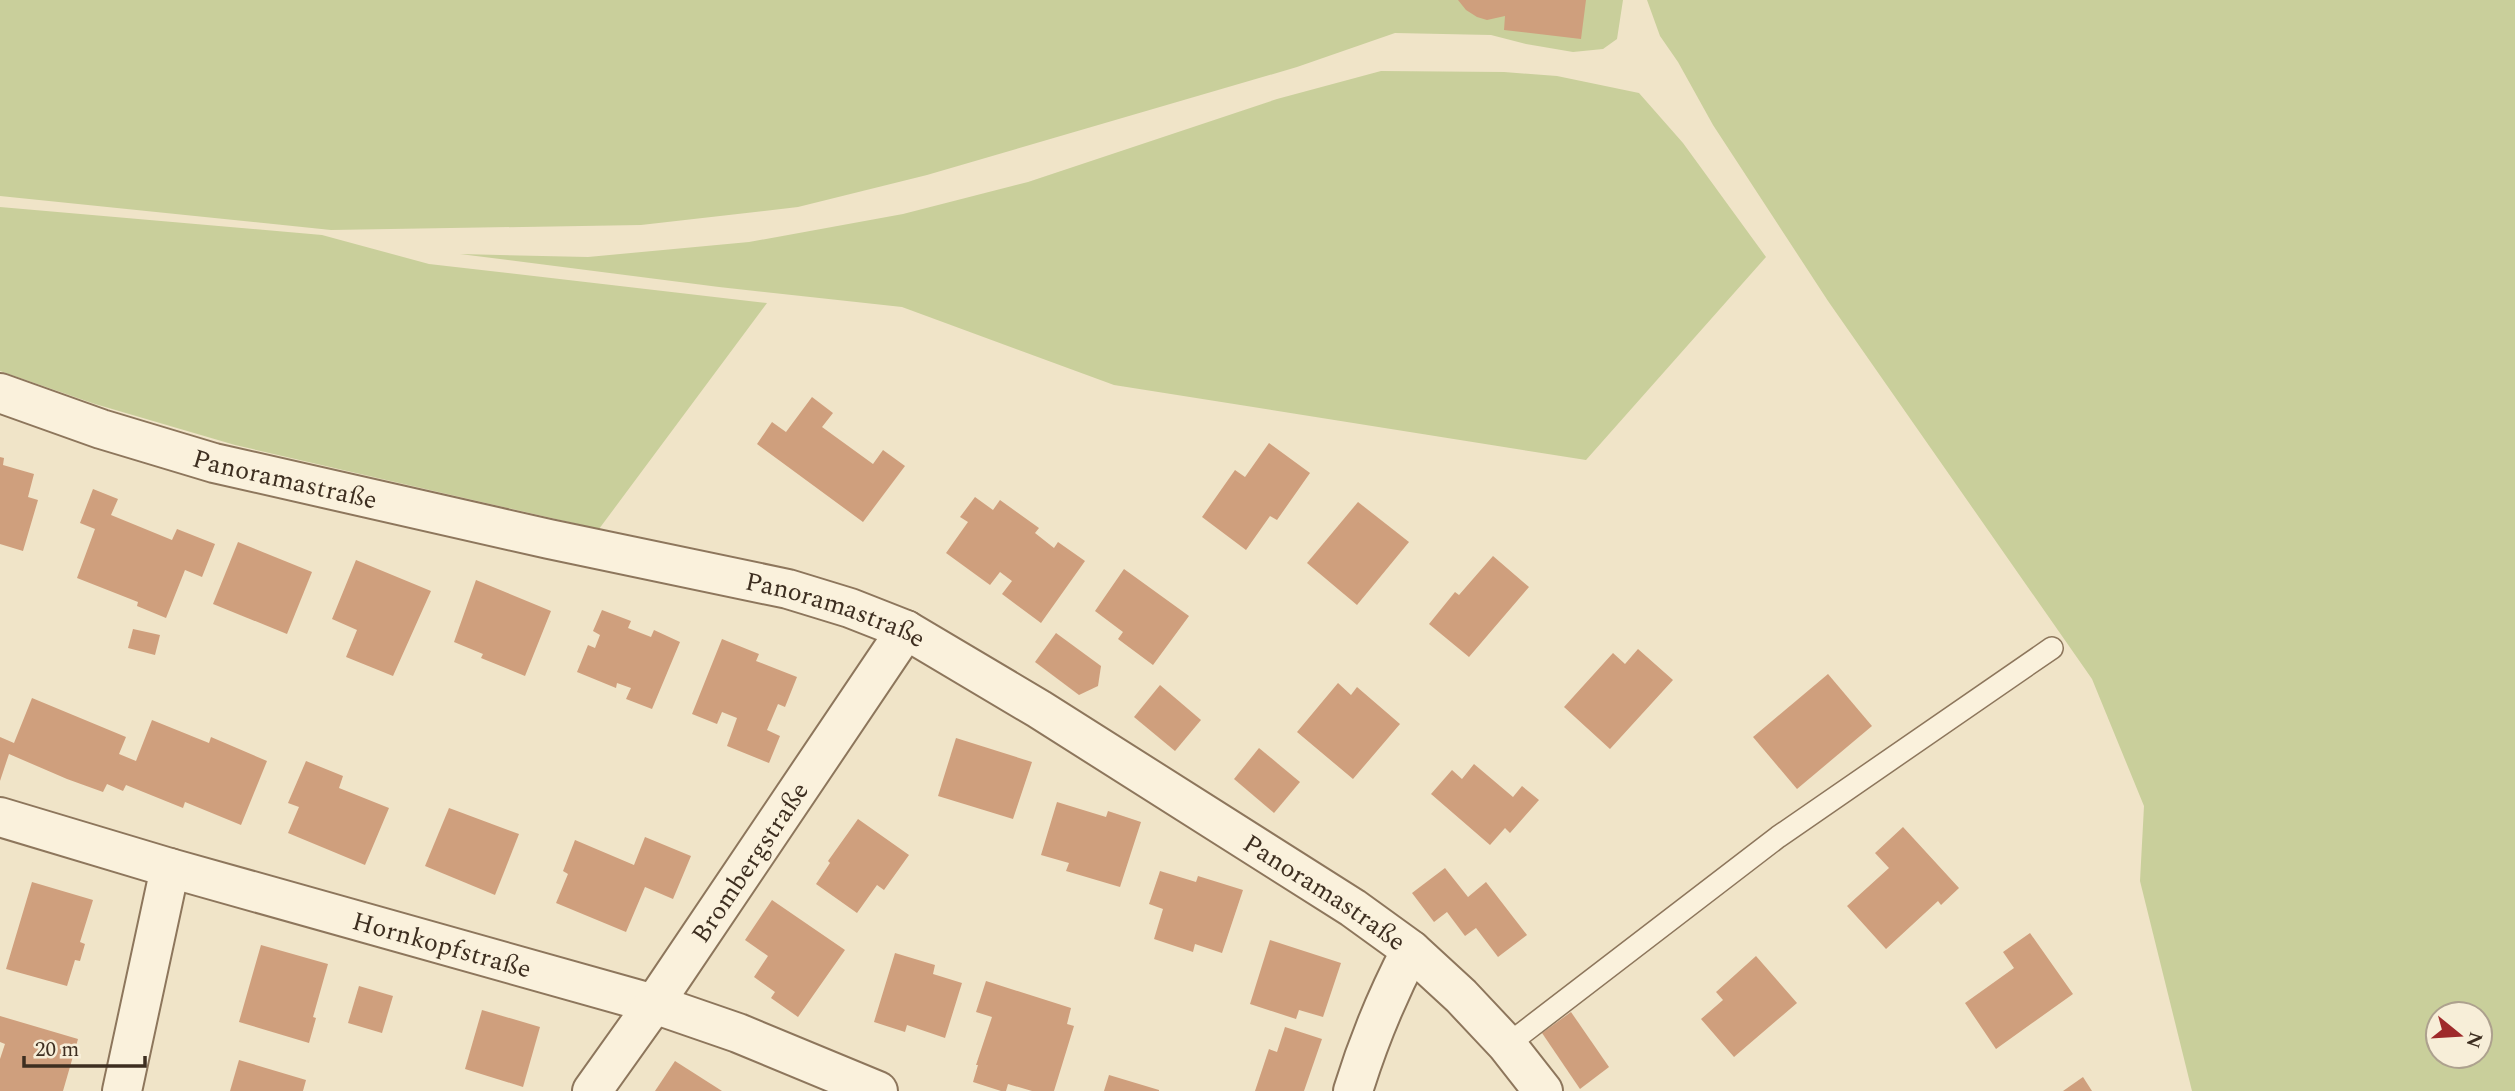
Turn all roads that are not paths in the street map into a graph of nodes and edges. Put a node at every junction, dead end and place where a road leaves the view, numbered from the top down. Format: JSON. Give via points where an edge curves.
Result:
{"nodes":[{"id":1,"x":0,"y":393,"type":"edge"},
{"id":2,"x":906,"y":630,"type":"junction"},
{"id":3,"x":2052,"y":648,"type":"dead end"},
{"id":4,"x":0,"y":817,"type":"edge"},
{"id":5,"x":170,"y":868,"type":"junction"},
{"id":6,"x":1411,"y":950,"type":"junction"},
{"id":7,"x":654,"y":1004,"type":"junction"},
{"id":8,"x":1507,"y":1045,"type":"junction"},
{"id":9,"x":122,"y":1091,"type":"edge"},
{"id":10,"x":592,"y":1091,"type":"edge"},
{"id":11,"x":878,"y":1091,"type":"edge"},
{"id":12,"x":1353,"y":1091,"type":"edge"},
{"id":13,"x":1543,"y":1091,"type":"edge"}],
"edges":[{"from":1,"to":2,"type":"street","name":"Panoramastraße","via":[[214,463],[788,589]]},
{"from":2,"to":6,"type":"street","name":"Panoramastraße","via":[[1040,709],[1353,908]]},
{"from":2,"to":7,"type":"street","name":"Brombergstraße"},
{"from":3,"to":8,"type":"lane","via":[[1779,837]]},
{"from":4,"to":5,"type":"street","name":"Hornkopfstraße"},
{"from":5,"to":7,"type":"street","name":"Hornkopfstraße"},
{"from":5,"to":9,"type":"street"},
{"from":6,"to":8,"type":"street","name":"Panoramastraße"},
{"from":6,"to":12,"type":"street","via":[[1363,1056]]},
{"from":7,"to":10,"type":"street","name":"Brombergstraße"},
{"from":7,"to":11,"type":"street","name":"Hornkopfstraße"},
{"from":8,"to":13,"type":"street","name":"Panoramastraße"}]}
